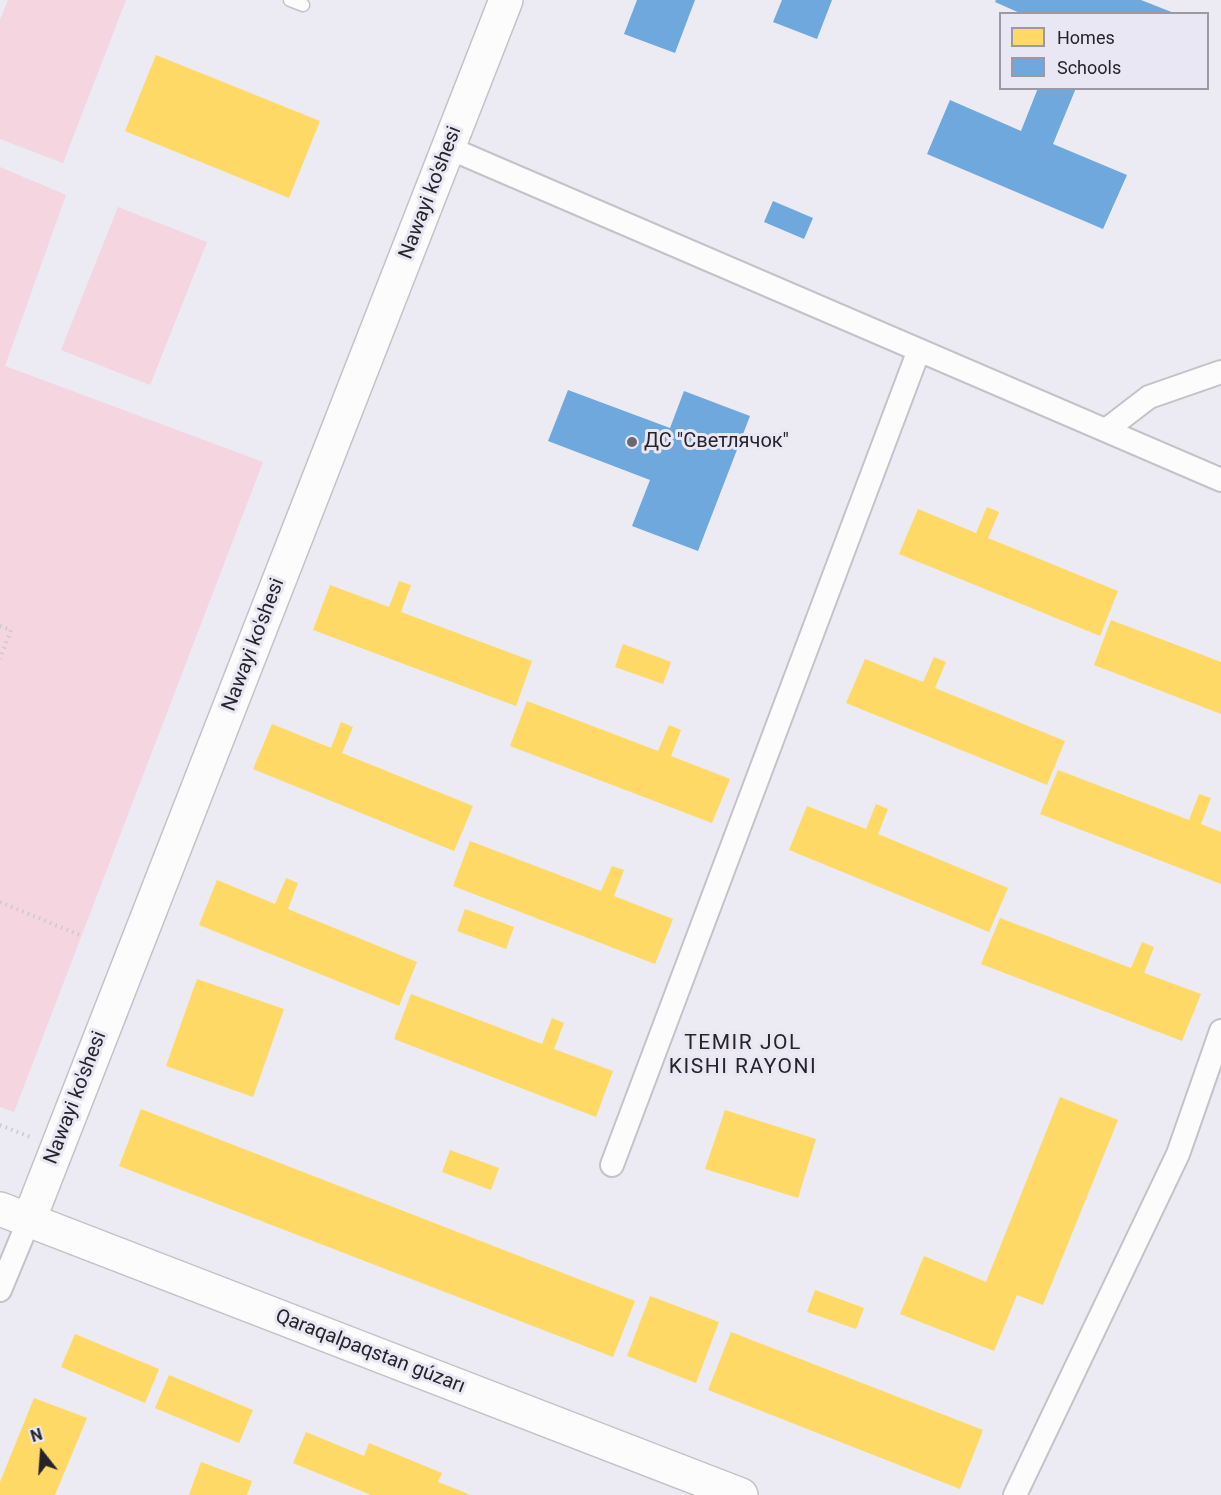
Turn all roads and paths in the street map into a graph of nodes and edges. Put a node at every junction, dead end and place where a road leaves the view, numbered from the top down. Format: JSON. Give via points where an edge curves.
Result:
{"nodes":[{"id":1,"x":290,"y":0,"type":"edge"},
{"id":2,"x":506,"y":0,"type":"edge"},
{"id":3,"x":303,"y":5,"type":"dead end"},
{"id":4,"x":449,"y":148,"type":"junction"},
{"id":5,"x":919,"y":350,"type":"junction"},
{"id":6,"x":1221,"y":372,"type":"edge"},
{"id":7,"x":1106,"y":430,"type":"junction"},
{"id":8,"x":1221,"y":480,"type":"edge"},
{"id":9,"x":0,"y":626,"type":"edge"},
{"id":10,"x":0,"y":658,"type":"edge"},
{"id":11,"x":0,"y":902,"type":"edge"},
{"id":12,"x":82,"y":936,"type":"dead end"},
{"id":13,"x":1221,"y":1032,"type":"edge"},
{"id":14,"x":612,"y":1165,"type":"dead end"},
{"id":15,"x":14,"y":1214,"type":"edge"},
{"id":16,"x":0,"y":1290,"type":"edge"},
{"id":17,"x":741,"y":1495,"type":"edge"},
{"id":18,"x":1015,"y":1495,"type":"edge"}],
"edges":[{"from":1,"to":3,"type":"lane"},
{"from":2,"to":4,"type":"street","name":"Nawayi ko'shesi"},
{"from":4,"to":5,"type":"street"},
{"from":4,"to":15,"type":"street","name":"Nawayi ko'shesi"},
{"from":5,"to":7,"type":"street"},
{"from":5,"to":14,"type":"street"},
{"from":6,"to":7,"type":"street","via":[[1149,397]]},
{"from":7,"to":8,"type":"street"},
{"from":9,"to":10,"type":"path","via":[[11,630]]},
{"from":11,"to":12,"type":"path"},
{"from":13,"to":18,"type":"street","via":[[1178,1154]]},
{"from":15,"to":16,"type":"street","name":"Nawayi ko'shesi"},
{"from":15,"to":17,"type":"street","name":"Qaraqalpaqstan gúzarı"}]}
